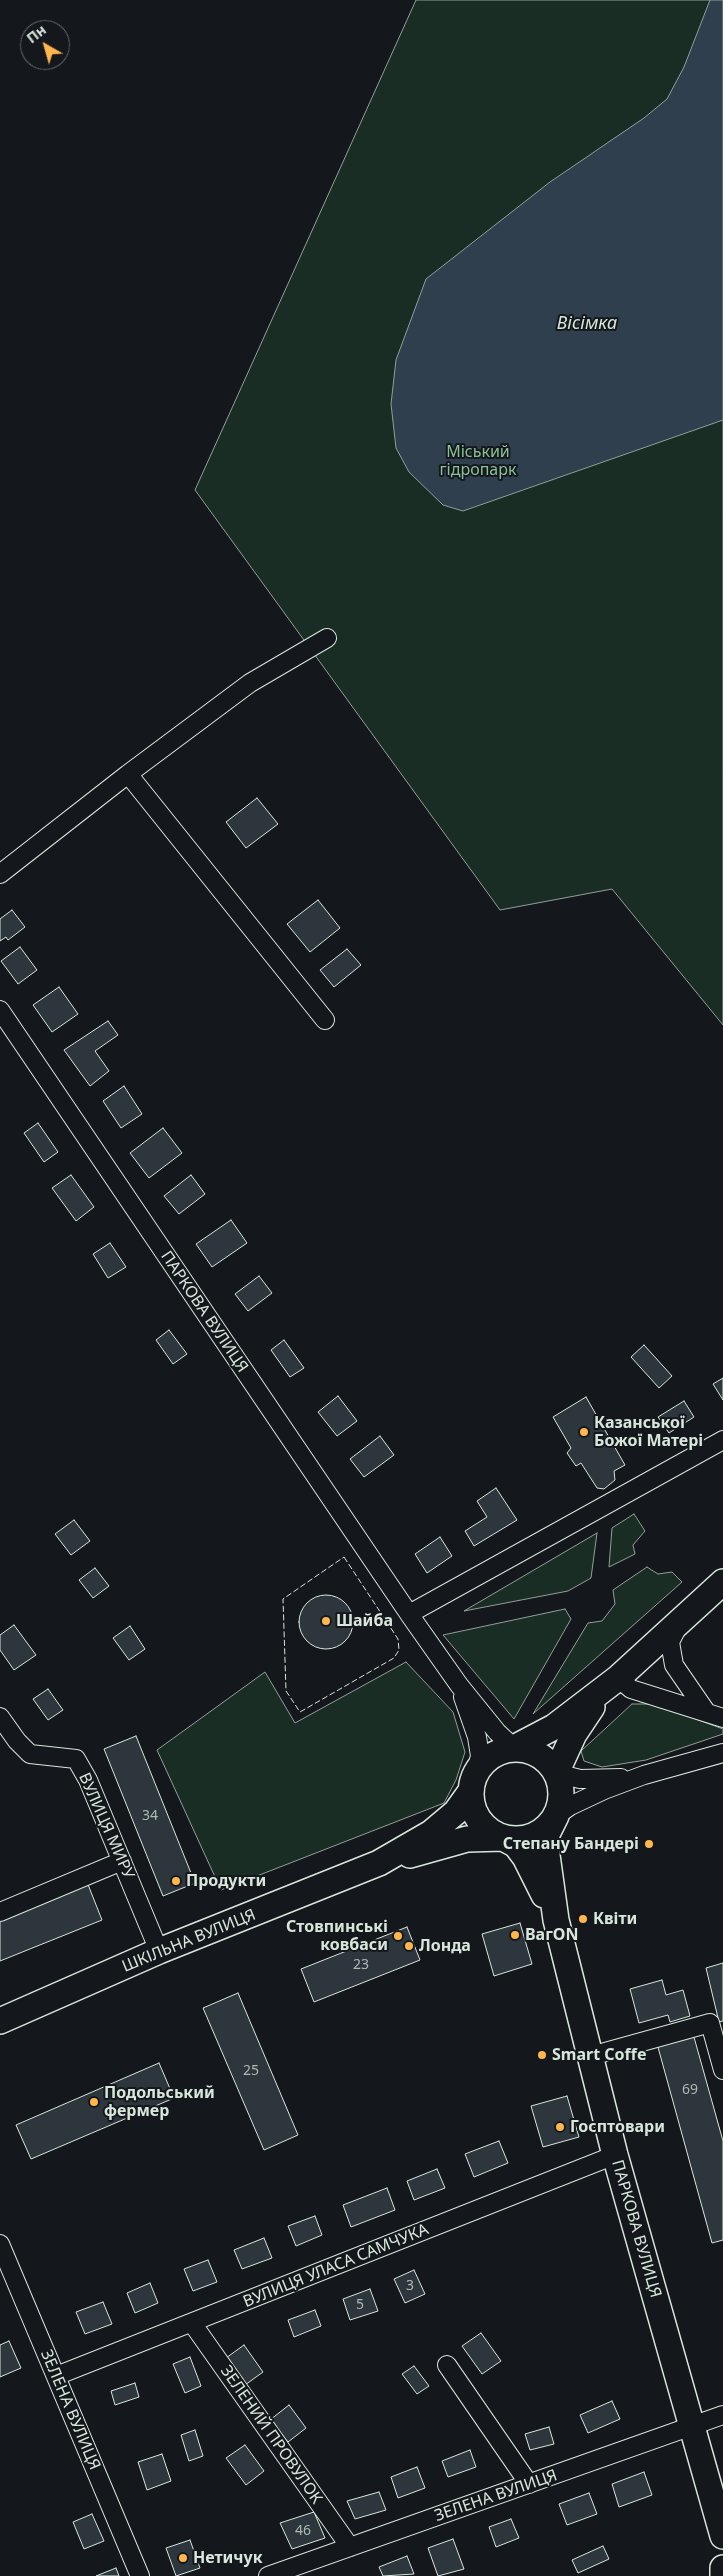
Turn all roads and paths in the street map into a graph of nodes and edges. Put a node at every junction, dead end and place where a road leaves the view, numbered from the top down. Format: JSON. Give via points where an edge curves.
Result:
{"nodes":[{"id":1,"x":327,"y":638,"type":"dead end"},
{"id":2,"x":128,"y":774,"type":"junction"},
{"id":3,"x":0,"y":874,"type":"edge"},
{"id":4,"x":0,"y":1010,"type":"edge"},
{"id":5,"x":325,"y":1020,"type":"dead end"},
{"id":6,"x":723,"y":1440,"type":"edge"},
{"id":7,"x":723,"y":1582,"type":"edge"},
{"id":8,"x":409,"y":1614,"type":"junction"},
{"id":9,"x":681,"y":1619,"type":"junction"},
{"id":10,"x":615,"y":1680,"type":"junction"},
{"id":11,"x":459,"y":1685,"type":"junction"},
{"id":12,"x":715,"y":1716,"type":"edge"},
{"id":13,"x":0,"y":1717,"type":"edge"},
{"id":14,"x":514,"y":1748,"type":"junction"},
{"id":15,"x":723,"y":1753,"type":"edge"},
{"id":16,"x":556,"y":1773,"type":"junction"},
{"id":17,"x":644,"y":1776,"type":"junction"},
{"id":18,"x":473,"y":1782,"type":"junction"},
{"id":19,"x":556,"y":1816,"type":"junction"},
{"id":20,"x":503,"y":1838,"type":"junction"},
{"id":21,"x":122,"y":1861,"type":"junction"},
{"id":22,"x":379,"y":1864,"type":"junction"},
{"id":23,"x":0,"y":1912,"type":"edge"},
{"id":24,"x":556,"y":1920,"type":"junction"},
{"id":25,"x":159,"y":1951,"type":"junction"},
{"id":26,"x":0,"y":2021,"type":"edge"},
{"id":27,"x":591,"y":2056,"type":"junction"},
{"id":28,"x":723,"y":2070,"type":"edge"},
{"id":29,"x":615,"y":2156,"type":"junction"},
{"id":30,"x":0,"y":2244,"type":"edge"},
{"id":31,"x":192,"y":2322,"type":"junction"},
{"id":32,"x":447,"y":2365,"type":"dead end"},
{"id":33,"x":56,"y":2376,"type":"junction"},
{"id":34,"x":723,"y":2415,"type":"edge"},
{"id":35,"x":692,"y":2426,"type":"junction"},
{"id":36,"x":529,"y":2484,"type":"junction"},
{"id":37,"x":723,"y":2536,"type":"edge"},
{"id":38,"x":350,"y":2547,"type":"junction"},
{"id":39,"x":723,"y":2568,"type":"edge"},
{"id":40,"x":140,"y":2576,"type":"edge"},
{"id":41,"x":268,"y":2576,"type":"edge"},
{"id":42,"x":723,"y":2576,"type":"edge"}],
"edges":[{"from":1,"to":2,"type":"street","via":[[250,683]]},
{"from":2,"to":3,"type":"street"},
{"from":2,"to":5,"type":"street"},
{"from":4,"to":8,"type":"street","name":"ПАРКОВА ВУЛИЦЯ"},
{"from":6,"to":8,"type":"street"},
{"from":7,"to":9,"type":"main road"},
{"from":8,"to":11,"type":"street","name":"ПАРКОВА ВУЛИЦЯ"},
{"from":9,"to":10,"type":"main road"},
{"from":9,"to":12,"type":"street","via":[[670,1642],[674,1665],[685,1684]]},
{"from":10,"to":12,"type":"street","via":[[632,1689]]},
{"from":10,"to":14,"type":"main road","via":[[554,1727]]},
{"from":10,"to":16,"type":"main road","via":[[574,1734]]},
{"from":11,"to":14,"type":"street"},
{"from":11,"to":18,"type":"street","via":[[480,1756]]},
{"from":13,"to":21,"type":"street","name":"ВУЛИЦЯ МИРУ","via":[[30,1754],[76,1760],[88,1780]]},
{"from":14,"to":16,"type":"main road","via":[[540,1755]]},
{"from":14,"to":18,"type":"main road","via":[[496,1753]]},
{"from":15,"to":17,"type":"street"},
{"from":16,"to":17,"type":"street","via":[[580,1779]]},
{"from":16,"to":19,"type":"main road","via":[[562,1796]]},
{"from":17,"to":19,"type":"street","via":[[604,1790]]},
{"from":18,"to":20,"type":"main road","via":[[471,1801],[478,1820]]},
{"from":18,"to":22,"type":"main road","name":"ШКІЛЬНА ВУЛИЦЯ","via":[[456,1812],[431,1833]]},
{"from":19,"to":20,"type":"main road","via":[[529,1838]]},
{"from":19,"to":24,"type":"main road","name":"ПАРКОВА ВУЛИЦЯ","via":[[547,1834],[546,1848]]},
{"from":20,"to":22,"type":"main road","name":"ШКІЛЬНА ВУЛИЦЯ","via":[[468,1839]]},
{"from":20,"to":24,"type":"main road","name":"ПАРКОВА ВУЛИЦЯ","via":[[516,1845],[525,1857]]},
{"from":21,"to":23,"type":"street"},
{"from":21,"to":25,"type":"street","name":"ВУЛИЦЯ МИРУ"},
{"from":22,"to":25,"type":"main road","name":"ШКІЛЬНА ВУЛИЦЯ"},
{"from":24,"to":27,"type":"main road","name":"ПАРКОВА ВУЛИЦЯ"},
{"from":25,"to":26,"type":"main road","name":"ШКІЛЬНА ВУЛИЦЯ"},
{"from":27,"to":28,"type":"street","via":[[710,2023]]},
{"from":27,"to":29,"type":"main road","name":"ПАРКОВА ВУЛИЦЯ"},
{"from":29,"to":31,"type":"street","name":"ВУЛИЦЯ УЛАСА САМЧУКА"},
{"from":29,"to":35,"type":"main road","name":"ПАРКОВА ВУЛИЦЯ"},
{"from":30,"to":33,"type":"street","name":"ЗЕЛЕНА ВУЛИЦЯ"},
{"from":31,"to":33,"type":"street","name":"ВУЛИЦЯ УЛАСА САМЧУКА"},
{"from":31,"to":38,"type":"street","name":"ЗЕЛЕНИЙ ПРОВУЛОК"},
{"from":32,"to":36,"type":"street"},
{"from":33,"to":40,"type":"street","name":"ЗЕЛЕНА ВУЛИЦЯ"},
{"from":34,"to":35,"type":"street","name":"ЗЕЛЕНА ВУЛИЦЯ"},
{"from":35,"to":36,"type":"street","name":"ЗЕЛЕНА ВУЛИЦЯ"},
{"from":35,"to":37,"type":"main road","name":"ПАРКОВА ВУЛИЦЯ"},
{"from":36,"to":38,"type":"street","name":"ЗЕЛЕНА ВУЛИЦЯ"},
{"from":38,"to":41,"type":"street","name":"ЗЕЛЕНА ВУЛИЦЯ"},
{"from":39,"to":42,"type":"main road"}]}
